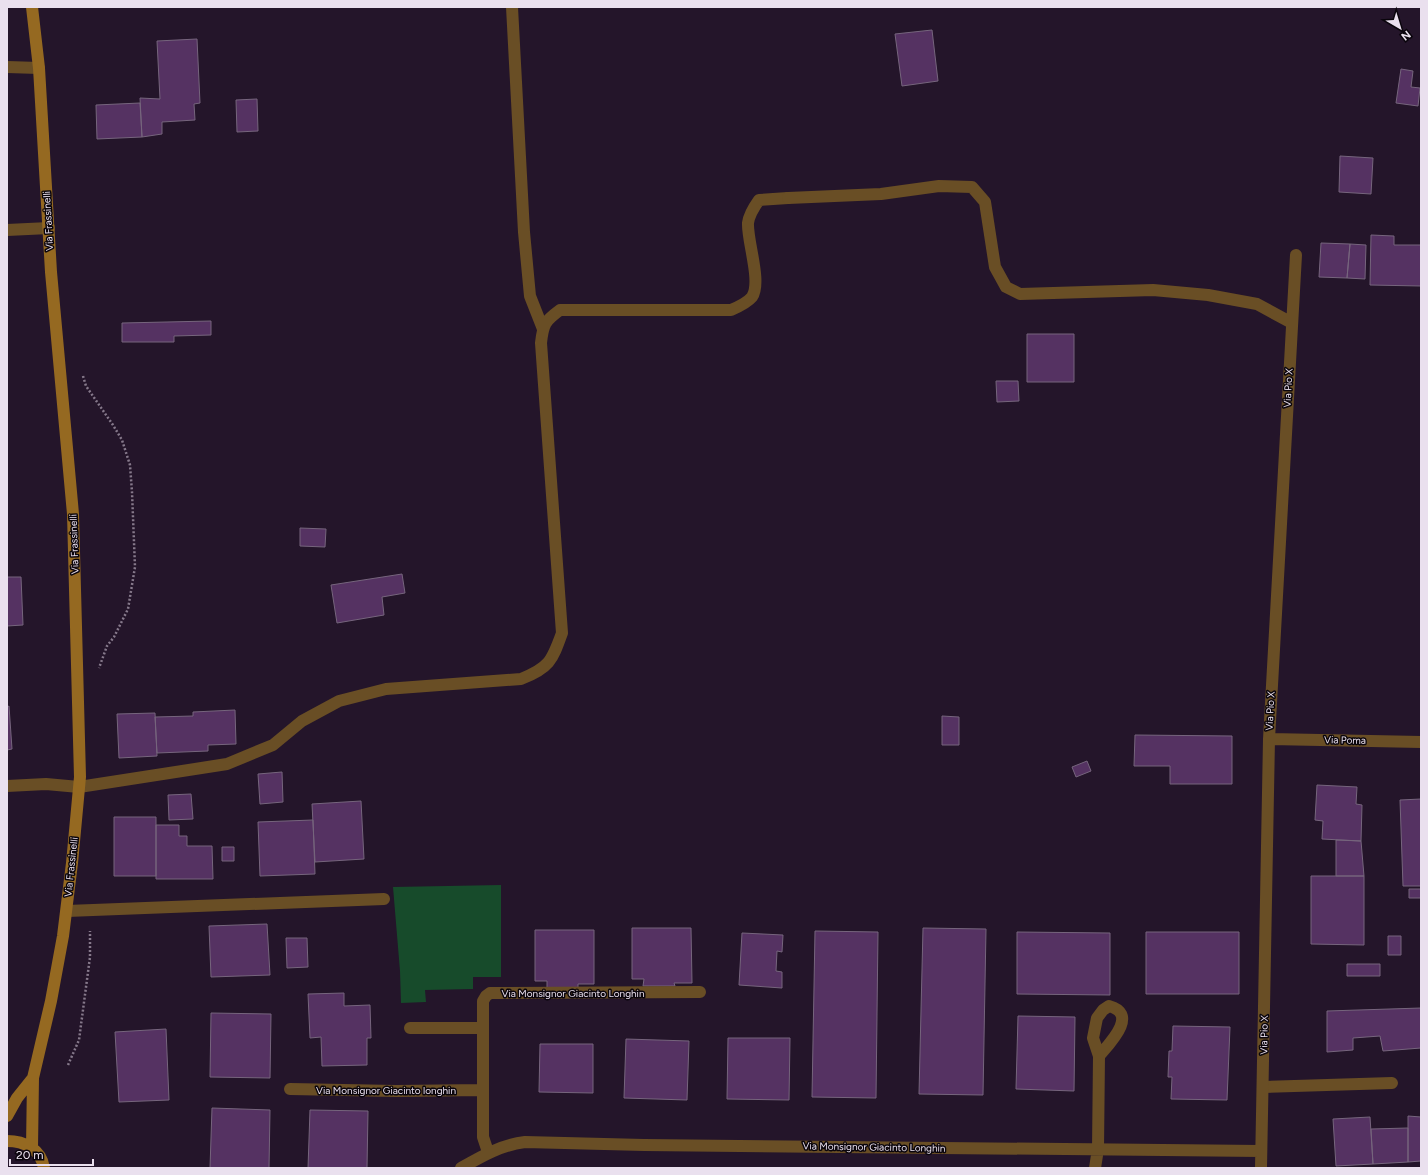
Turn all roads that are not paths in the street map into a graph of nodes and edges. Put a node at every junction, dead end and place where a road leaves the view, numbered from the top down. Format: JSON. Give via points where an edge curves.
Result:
{"nodes":[{"id":1,"x":32,"y":7,"type":"edge"},
{"id":2,"x":512,"y":7,"type":"edge"},
{"id":3,"x":7,"y":67,"type":"edge"},
{"id":4,"x":39,"y":68,"type":"junction"},
{"id":5,"x":49,"y":228,"type":"junction"},
{"id":6,"x":7,"y":230,"type":"edge"},
{"id":7,"x":1296,"y":256,"type":"dead end"},
{"id":8,"x":1292,"y":322,"type":"junction"},
{"id":9,"x":542,"y":328,"type":"junction"},
{"id":10,"x":1269,"y":739,"type":"junction"},
{"id":11,"x":1421,"y":742,"type":"edge"},
{"id":12,"x":7,"y":786,"type":"edge"},
{"id":13,"x":79,"y":787,"type":"junction"},
{"id":14,"x":384,"y":899,"type":"dead end"},
{"id":15,"x":67,"y":911,"type":"junction"},
{"id":16,"x":700,"y":992,"type":"dead end"},
{"id":17,"x":410,"y":1028,"type":"dead end"},
{"id":18,"x":482,"y":1028,"type":"junction"},
{"id":19,"x":1099,"y":1056,"type":"dead end"},
{"id":20,"x":33,"y":1078,"type":"junction"},
{"id":21,"x":1392,"y":1083,"type":"dead end"},
{"id":22,"x":1263,"y":1087,"type":"junction"},
{"id":23,"x":290,"y":1089,"type":"dead end"},
{"id":24,"x":483,"y":1090,"type":"junction"},
{"id":25,"x":7,"y":1116,"type":"edge"},
{"id":26,"x":7,"y":1141,"type":"edge"},
{"id":27,"x":32,"y":1148,"type":"junction"},
{"id":28,"x":1098,"y":1150,"type":"junction"},
{"id":29,"x":1261,"y":1151,"type":"junction"},
{"id":30,"x":488,"y":1152,"type":"junction"},
{"id":31,"x":44,"y":1168,"type":"edge"},
{"id":32,"x":461,"y":1168,"type":"edge"},
{"id":33,"x":1095,"y":1168,"type":"edge"},
{"id":34,"x":1261,"y":1168,"type":"edge"}],
"edges":[{"from":1,"to":4,"type":"street","name":"Via Frassinelli"},
{"from":2,"to":9,"type":"street","via":[[524,232],[530,296]]},
{"from":3,"to":4,"type":"street"},
{"from":4,"to":5,"type":"street","name":"Via Frassinelli"},
{"from":5,"to":6,"type":"street"},
{"from":5,"to":13,"type":"street","name":"Via Frassinelli","via":[[73,514]]},
{"from":7,"to":8,"type":"street","name":"Via Pio X"},
{"from":8,"to":9,"type":"street","via":[[1257,304],[1208,295],[1153,290],[1020,294],[1006,287],[995,268],[985,202],[972,187],[939,186],[881,194],[759,200],[748,222],[756,286],[752,297],[743,304],[731,310],[560,310],[549,318]]},
{"from":8,"to":10,"type":"street","name":"Via Pio X"},
{"from":9,"to":13,"type":"street","via":[[562,633],[547,665],[521,679],[386,689],[339,702],[302,721],[273,746],[227,764]]},
{"from":10,"to":11,"type":"street","name":"Via Poma"},
{"from":10,"to":22,"type":"street","name":"Via Pio X"},
{"from":12,"to":13,"type":"street","via":[[46,784]]},
{"from":13,"to":15,"type":"street","name":"Via Frassinelli"},
{"from":14,"to":15,"type":"street"},
{"from":15,"to":20,"type":"street","name":"Via Frassinelli","via":[[51,1000]]},
{"from":16,"to":18,"type":"street","name":"Via Monsignor Giacinto Longhin","via":[[490,993],[483,1001]]},
{"from":17,"to":18,"type":"street"},
{"from":18,"to":24,"type":"street","name":"Via Monsignor Giacinto Longhin"},
{"from":19,"to":28,"type":"street"},
{"from":20,"to":25,"type":"street","name":"Via Frassinelli"},
{"from":20,"to":27,"type":"street","name":"Via Frassinelli"},
{"from":21,"to":22,"type":"street"},
{"from":22,"to":29,"type":"street","name":"Via Pio X"},
{"from":23,"to":24,"type":"street","name":"Via Monsignor Giacinto longhin"},
{"from":24,"to":30,"type":"street","name":"Via Monsignor Giacinto Longhin","via":[[483,1136]]},
{"from":26,"to":27,"type":"street","via":[[24,1143]]},
{"from":27,"to":31,"type":"street"},
{"from":28,"to":29,"type":"street","name":"Via Monsignor Giacinto Longhin"},
{"from":28,"to":30,"type":"street","name":"Via Monsignor Giacinto Longhin","via":[[525,1142]]},
{"from":28,"to":33,"type":"street"},
{"from":29,"to":34,"type":"street","name":"Via Pio X"},
{"from":30,"to":32,"type":"street","name":"Via Monsignor Giacinto Longhin"}]}
